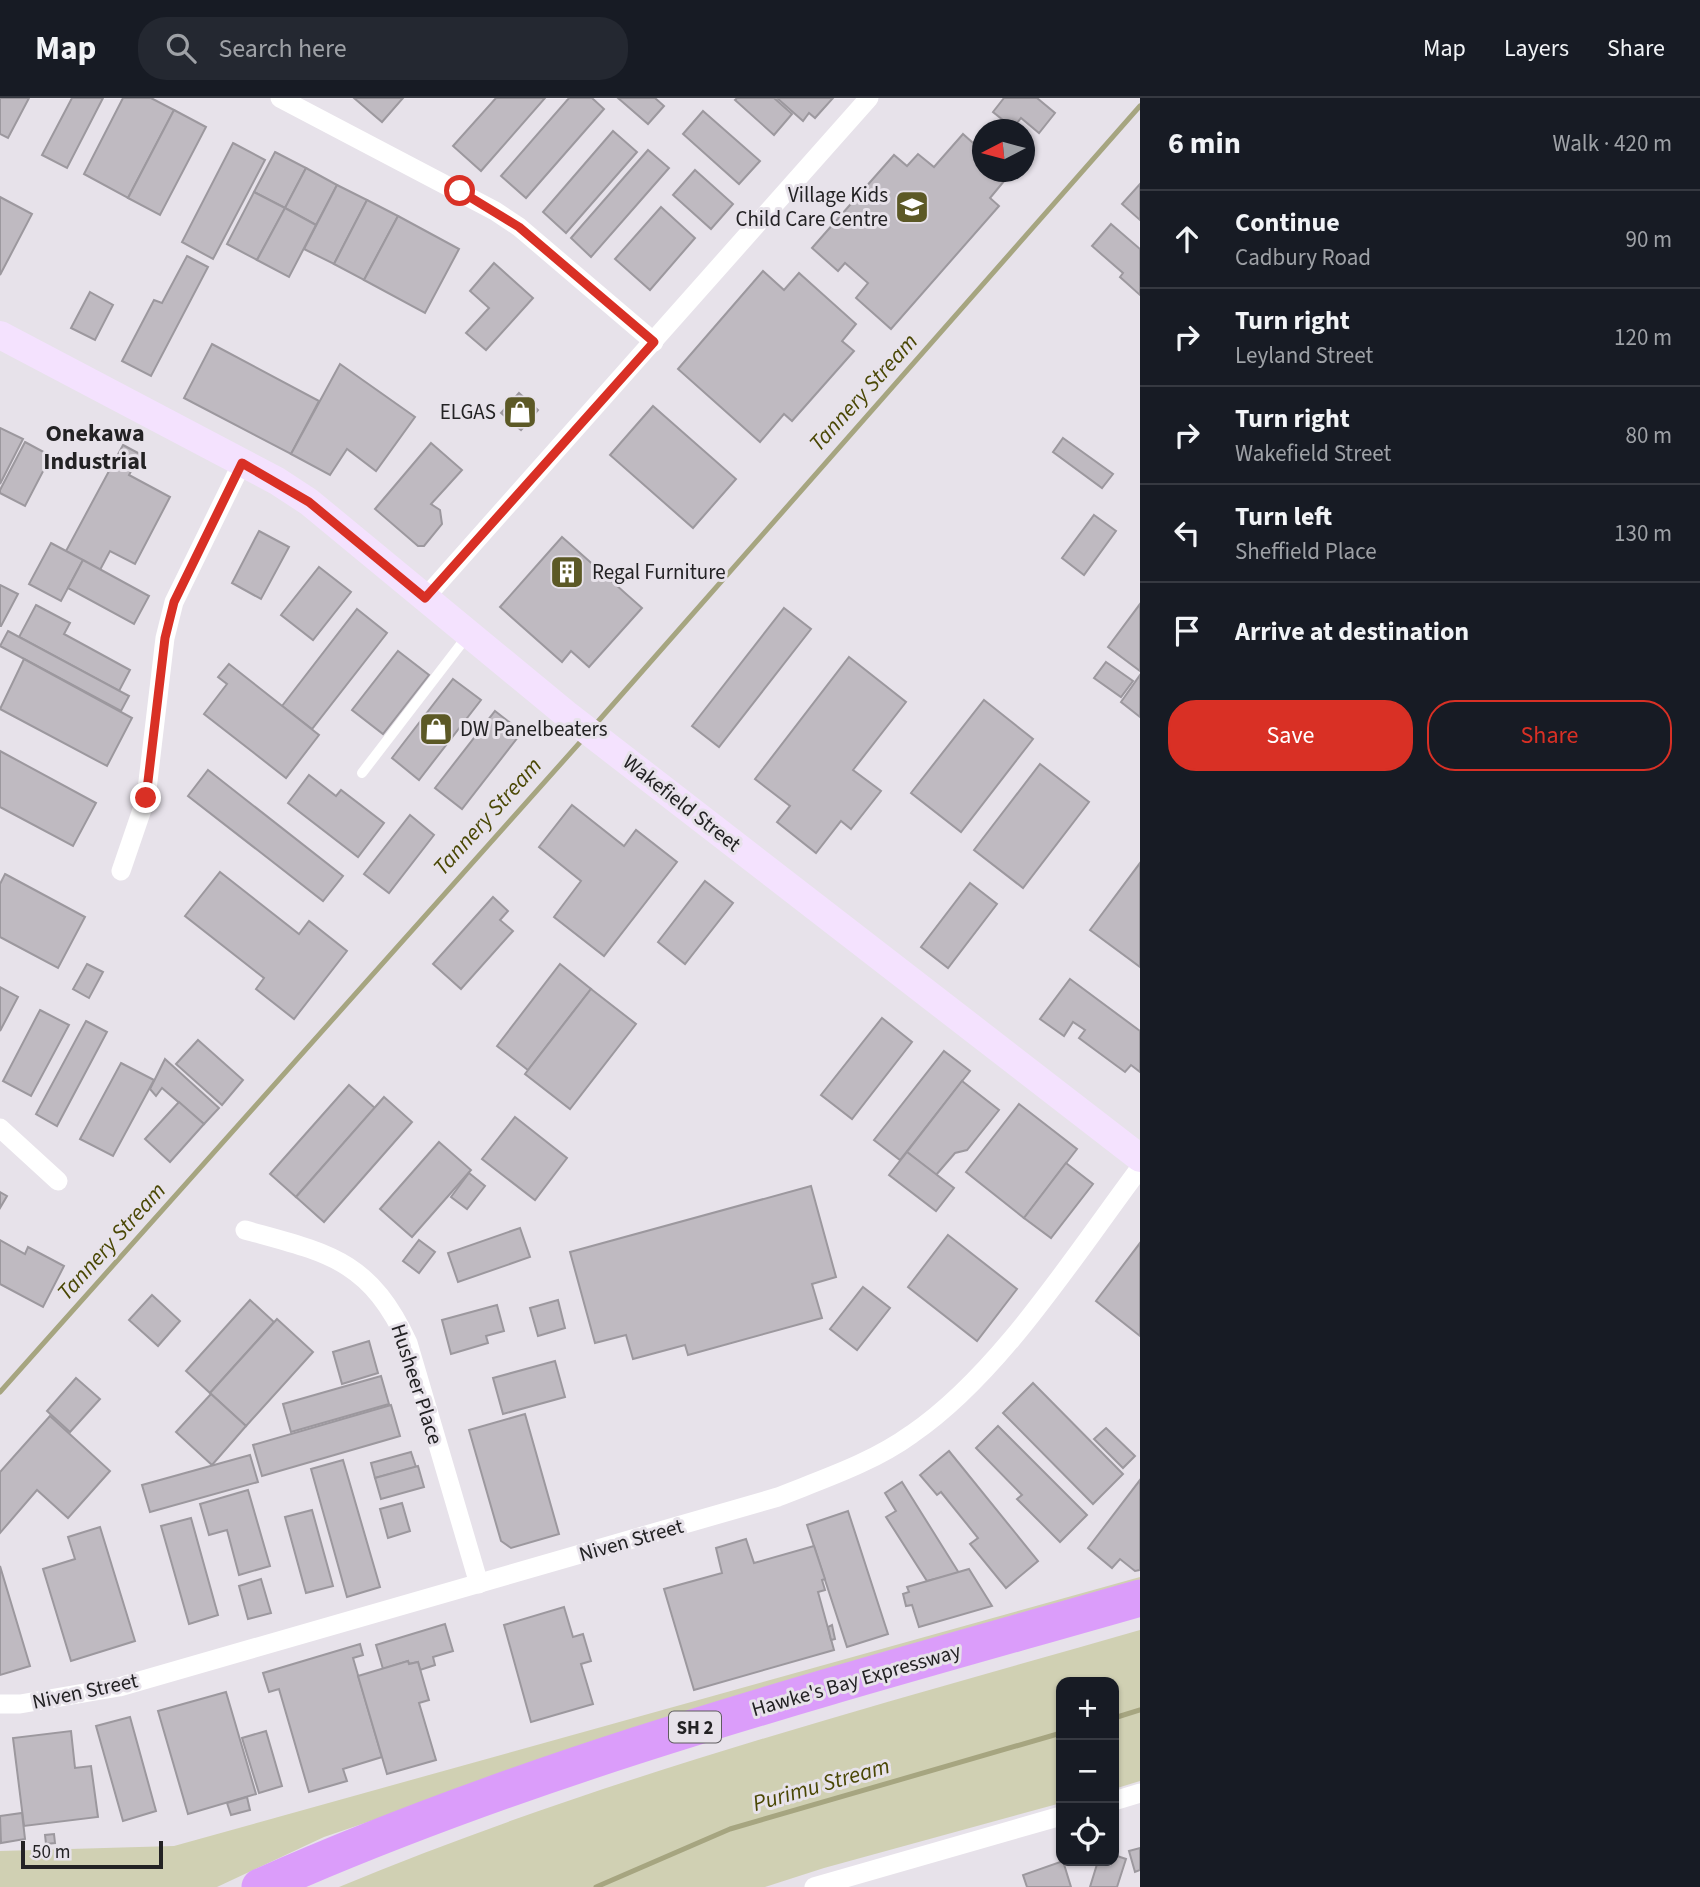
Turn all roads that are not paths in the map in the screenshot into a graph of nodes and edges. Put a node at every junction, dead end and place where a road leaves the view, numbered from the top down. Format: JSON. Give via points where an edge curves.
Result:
{"nodes":[{"id":1,"x":280,"y":98,"type":"edge"},
{"id":2,"x":869,"y":98,"type":"edge"},
{"id":3,"x":0,"y":335,"type":"edge"},
{"id":4,"x":654,"y":342,"type":"junction"},
{"id":5,"x":242,"y":463,"type":"junction"},
{"id":6,"x":425,"y":598,"type":"junction"},
{"id":7,"x":469,"y":635,"type":"junction"},
{"id":8,"x":362,"y":773,"type":"dead end"},
{"id":9,"x":121,"y":871,"type":"dead end"},
{"id":10,"x":0,"y":1128,"type":"edge"},
{"id":11,"x":1140,"y":1158,"type":"edge"},
{"id":12,"x":1140,"y":1168,"type":"edge"},
{"id":13,"x":58,"y":1181,"type":"dead end"},
{"id":14,"x":245,"y":1230,"type":"dead end"},
{"id":15,"x":479,"y":1584,"type":"junction"},
{"id":16,"x":1140,"y":1598,"type":"edge"},
{"id":17,"x":1140,"y":1612,"type":"edge"},
{"id":18,"x":0,"y":1704,"type":"edge"},
{"id":19,"x":1140,"y":1793,"type":"edge"},
{"id":20,"x":1119,"y":1799,"type":"edge"},
{"id":21,"x":1056,"y":1817,"type":"edge"},
{"id":22,"x":260,"y":1887,"type":"edge"},
{"id":23,"x":299,"y":1887,"type":"edge"},
{"id":24,"x":814,"y":1887,"type":"edge"}],
"edges":[{"from":1,"to":4,"type":"street","via":[[495,211]]},
{"from":2,"to":4,"type":"street"},
{"from":3,"to":5,"type":"street","name":"Wakefield Street"},
{"from":4,"to":6,"type":"street"},
{"from":5,"to":6,"type":"street","name":"Wakefield Street","via":[[309,502]]},
{"from":5,"to":9,"type":"street","via":[[174,602],[165,638],[146,798]]},
{"from":6,"to":7,"type":"street","name":"Wakefield Street"},
{"from":7,"to":8,"type":"lane"},
{"from":7,"to":11,"type":"street","name":"Wakefield Street"},
{"from":10,"to":13,"type":"street"},
{"from":12,"to":15,"type":"street","name":"Niven Street","via":[[1010,1340],[945,1408],[912,1435],[835,1475],[778,1497]]},
{"from":14,"to":15,"type":"street","name":"Husheer Place","via":[[321,1251],[344,1263],[374,1286],[395,1315],[408,1343]]},
{"from":15,"to":18,"type":"street","name":"Niven Street","via":[[119,1687]]},
{"from":16,"to":22,"type":"highway","name":"Hawke's Bay Expressway","number":"SH 2","via":[[596,1758],[496,1792]]},
{"from":17,"to":23,"type":"highway","name":"Hawke's Bay Expressway","number":"SH 2","via":[[656,1753],[546,1790]]},
{"from":19,"to":20,"type":"street"},
{"from":21,"to":24,"type":"street"}]}
